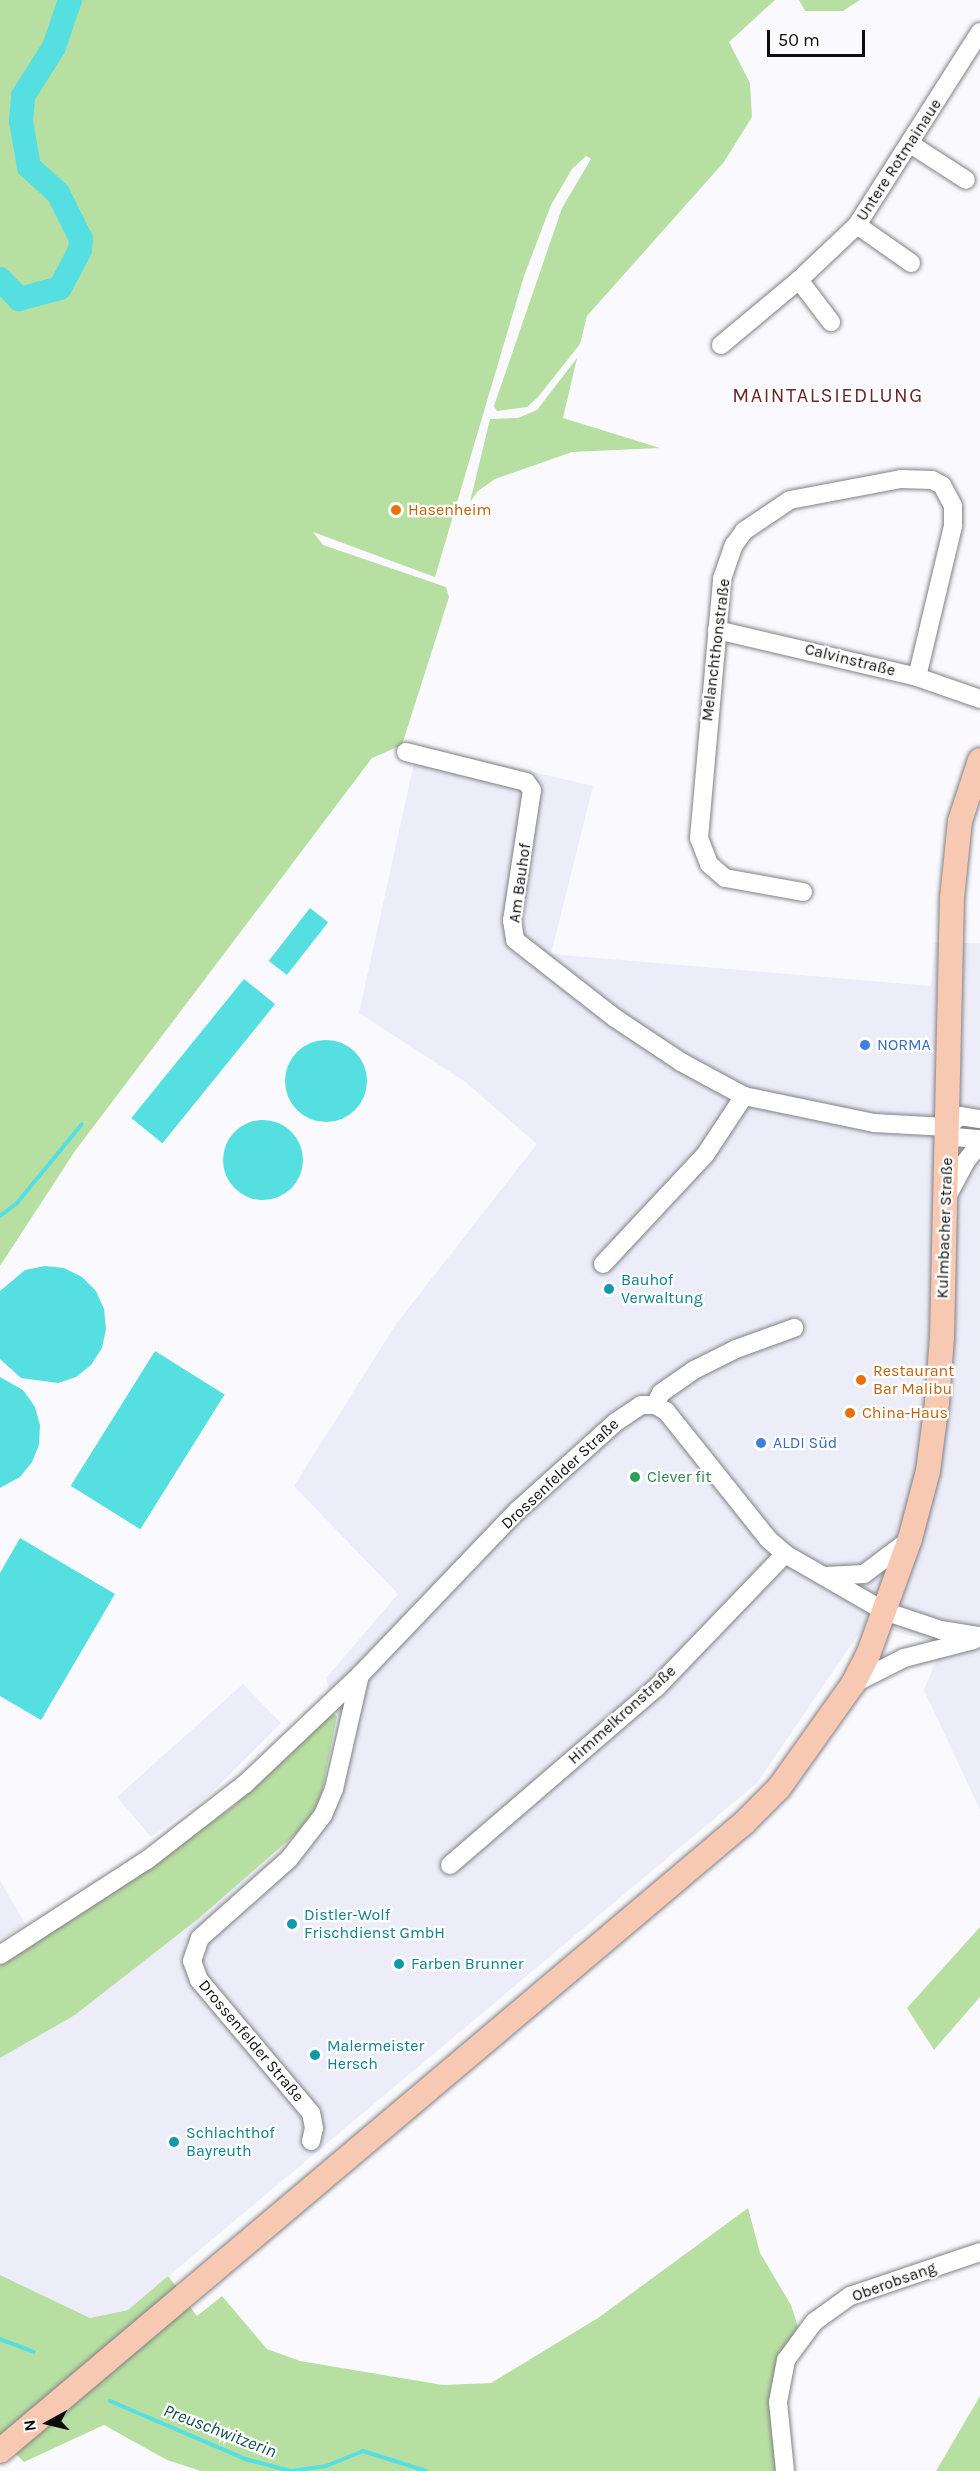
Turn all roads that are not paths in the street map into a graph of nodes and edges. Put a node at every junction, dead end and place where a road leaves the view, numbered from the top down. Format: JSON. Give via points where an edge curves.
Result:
{"nodes":[{"id":1,"x":980,"y":32,"type":"edge"},
{"id":2,"x":912,"y":145,"type":"junction"},
{"id":3,"x":966,"y":180,"type":"dead end"},
{"id":4,"x":857,"y":225,"type":"junction"},
{"id":5,"x":911,"y":263,"type":"dead end"},
{"id":6,"x":799,"y":280,"type":"junction"},
{"id":7,"x":831,"y":322,"type":"dead end"},
{"id":8,"x":721,"y":345,"type":"dead end"},
{"id":9,"x":717,"y":630,"type":"junction"},
{"id":10,"x":917,"y":677,"type":"junction"},
{"id":11,"x":980,"y":699,"type":"edge"},
{"id":12,"x":406,"y":752,"type":"dead end"},
{"id":13,"x":980,"y":760,"type":"edge"},
{"id":14,"x":803,"y":892,"type":"dead end"},
{"id":15,"x":744,"y":1096,"type":"junction"},
{"id":16,"x":980,"y":1119,"type":"edge"},
{"id":17,"x":947,"y":1127,"type":"junction"},
{"id":18,"x":980,"y":1138,"type":"edge"},
{"id":19,"x":980,"y":1144,"type":"edge"},
{"id":20,"x":946,"y":1199,"type":"junction"},
{"id":21,"x":603,"y":1264,"type":"dead end"},
{"id":22,"x":794,"y":1328,"type":"dead end"},
{"id":23,"x":655,"y":1405,"type":"junction"},
{"id":24,"x":910,"y":1539,"type":"junction"},
{"id":25,"x":785,"y":1554,"type":"junction"},
{"id":26,"x":820,"y":1576,"type":"junction"},
{"id":27,"x":884,"y":1611,"type":"junction"},
{"id":28,"x":980,"y":1638,"type":"edge"},
{"id":29,"x":361,"y":1674,"type":"junction"},
{"id":30,"x":853,"y":1684,"type":"junction"},
{"id":31,"x":450,"y":1865,"type":"dead end"},
{"id":32,"x":0,"y":1955,"type":"edge"},
{"id":33,"x":310,"y":2141,"type":"dead end"},
{"id":34,"x":980,"y":2252,"type":"edge"},
{"id":35,"x":0,"y":2451,"type":"edge"},
{"id":36,"x":785,"y":2471,"type":"edge"}],
"edges":[{"from":1,"to":2,"type":"street","name":"Untere Rotmainaue"},
{"from":2,"to":3,"type":"street"},
{"from":2,"to":4,"type":"street","name":"Untere Rotmainaue"},
{"from":4,"to":5,"type":"street"},
{"from":4,"to":6,"type":"street","name":"Untere Rotmainaue"},
{"from":6,"to":7,"type":"street"},
{"from":6,"to":8,"type":"street","name":"Untere Rotmainaue"},
{"from":9,"to":10,"type":"street","name":"Calvinstraße"},
{"from":9,"to":10,"type":"street","name":"Melanchthonstraße","via":[[722,579],[734,545],[754,523],[790,500],[901,479],[932,480],[942,485],[953,507],[953,526]]},
{"from":9,"to":14,"type":"street","name":"Melanchthonstraße","via":[[698,828],[701,847],[709,864],[725,878]]},
{"from":10,"to":11,"type":"street","name":"Calvinstraße"},
{"from":12,"to":15,"type":"street","name":"Am Bauhof","via":[[526,782],[533,799],[512,920],[515,940],[615,1018],[681,1062]]},
{"from":13,"to":17,"type":"main road","name":"Kulmbacher Straße","via":[[965,799],[957,845]]},
{"from":15,"to":17,"type":"street","name":"Am Bauhof","via":[[853,1120]]},
{"from":15,"to":21,"type":"street","via":[[705,1155]]},
{"from":16,"to":17,"type":"street","via":[[960,1116]]},
{"from":17,"to":18,"type":"street","via":[[959,1139]]},
{"from":17,"to":20,"type":"main road","name":"Kulmbacher Straße"},
{"from":19,"to":20,"type":"street"},
{"from":20,"to":24,"type":"main road","name":"Kulmbacher Straße","via":[[937,1402],[928,1472]]},
{"from":22,"to":23,"type":"street","via":[[735,1349],[694,1370],[661,1393]]},
{"from":23,"to":25,"type":"street","via":[[666,1411],[768,1539]]},
{"from":23,"to":29,"type":"street","name":"Drossenfelder Straße","via":[[629,1411],[517,1511]]},
{"from":24,"to":26,"type":"street","via":[[864,1574]]},
{"from":24,"to":27,"type":"main road","name":"Kulmbacher Straße"},
{"from":25,"to":26,"type":"street"},
{"from":25,"to":31,"type":"street","name":"Himmelkronstraße","via":[[656,1688]]},
{"from":26,"to":27,"type":"street"},
{"from":27,"to":28,"type":"street"},
{"from":27,"to":30,"type":"main road","name":"Kulmbacher Straße"},
{"from":28,"to":30,"type":"street","via":[[904,1658]]},
{"from":29,"to":32,"type":"street","name":"Drossenfelder Straße","via":[[280,1754],[192,1829]]},
{"from":29,"to":33,"type":"street","name":"Drossenfelder Straße","via":[[334,1789],[323,1815],[289,1859],[200,1938],[192,1961],[199,1980],[310,2113],[314,2128]]},
{"from":30,"to":35,"type":"main road","name":"Kulmbacher Straße","via":[[779,1788],[720,1845]]},
{"from":34,"to":36,"type":"street","name":"Oberobsang","via":[[850,2296],[814,2322],[786,2360],[778,2402]]}]}
